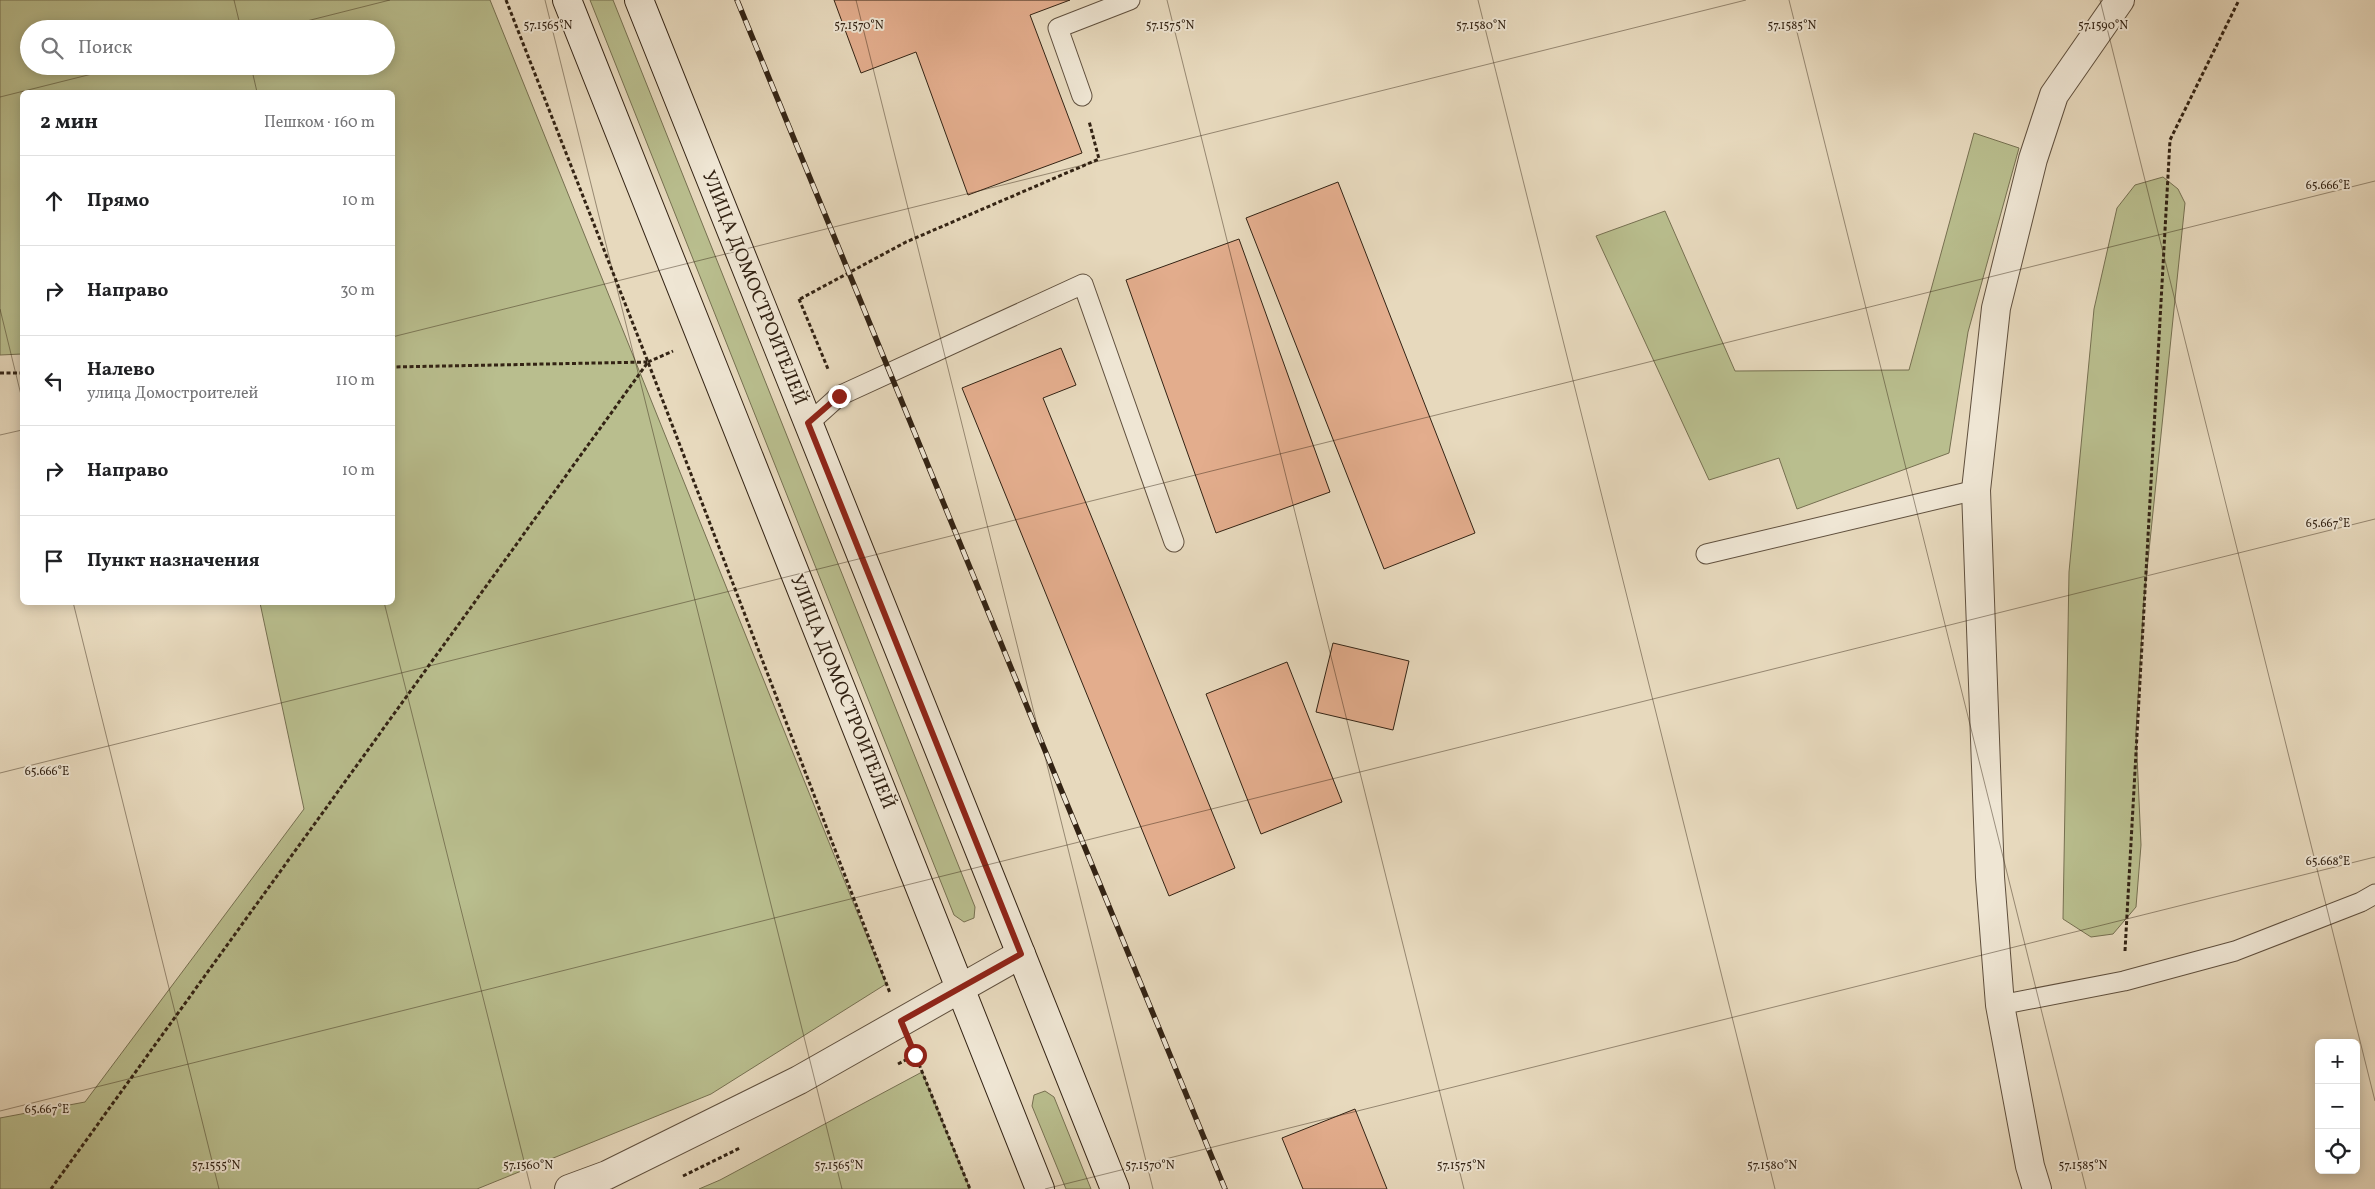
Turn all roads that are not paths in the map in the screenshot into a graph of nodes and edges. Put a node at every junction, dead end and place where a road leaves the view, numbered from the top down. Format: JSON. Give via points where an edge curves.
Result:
{"nodes":[{"id":1,"x":566,"y":0,"type":"edge"},
{"id":2,"x":639,"y":0,"type":"edge"},
{"id":3,"x":1130,"y":0,"type":"edge"},
{"id":4,"x":2120,"y":0,"type":"edge"},
{"id":5,"x":1082,"y":96,"type":"road end"},
{"id":6,"x":808,"y":423,"type":"junction"},
{"id":7,"x":1976,"y":490,"type":"junction"},
{"id":8,"x":1174,"y":542,"type":"dead end"},
{"id":9,"x":1706,"y":554,"type":"dead end"},
{"id":10,"x":2375,"y":894,"type":"edge"},
{"id":11,"x":1021,"y":954,"type":"junction"},
{"id":12,"x":960,"y":988,"type":"junction"},
{"id":13,"x":2000,"y":1004,"type":"junction"},
{"id":14,"x":569,"y":1189,"type":"edge"},
{"id":15,"x":1040,"y":1189,"type":"edge"},
{"id":16,"x":1115,"y":1189,"type":"edge"},
{"id":17,"x":2037,"y":1189,"type":"edge"}],
"edges":[{"from":1,"to":12,"type":"main road","name":"УЛИЦА ДОМОСТРОИТЕЛЕЙ"},
{"from":2,"to":6,"type":"main road","name":"УЛИЦА ДОМОСТРОИТЕЛЕЙ"},
{"from":3,"to":5,"type":"lane","via":[[1058,28]]},
{"from":4,"to":7,"type":"main road","via":[[2054,95],[2033,159],[1996,308]]},
{"from":6,"to":8,"type":"lane","via":[[839,396],[1082,284]]},
{"from":6,"to":11,"type":"main road","name":"УЛИЦА ДОМОСТРОИТЕЛЕЙ"},
{"from":7,"to":9,"type":"lane"},
{"from":7,"to":13,"type":"main road","via":[[1990,877]]},
{"from":10,"to":13,"type":"lane","via":[[2235,951],[2124,982]]},
{"from":11,"to":12,"type":"main road"},
{"from":11,"to":16,"type":"main road","name":"УЛИЦА ДОМОСТРОИТЕЛЕЙ"},
{"from":12,"to":14,"type":"main road","via":[[799,1080],[607,1175]]},
{"from":12,"to":15,"type":"main road","name":"УЛИЦА ДОМОСТРОИТЕЛЕЙ"},
{"from":13,"to":17,"type":"main road"}]}
